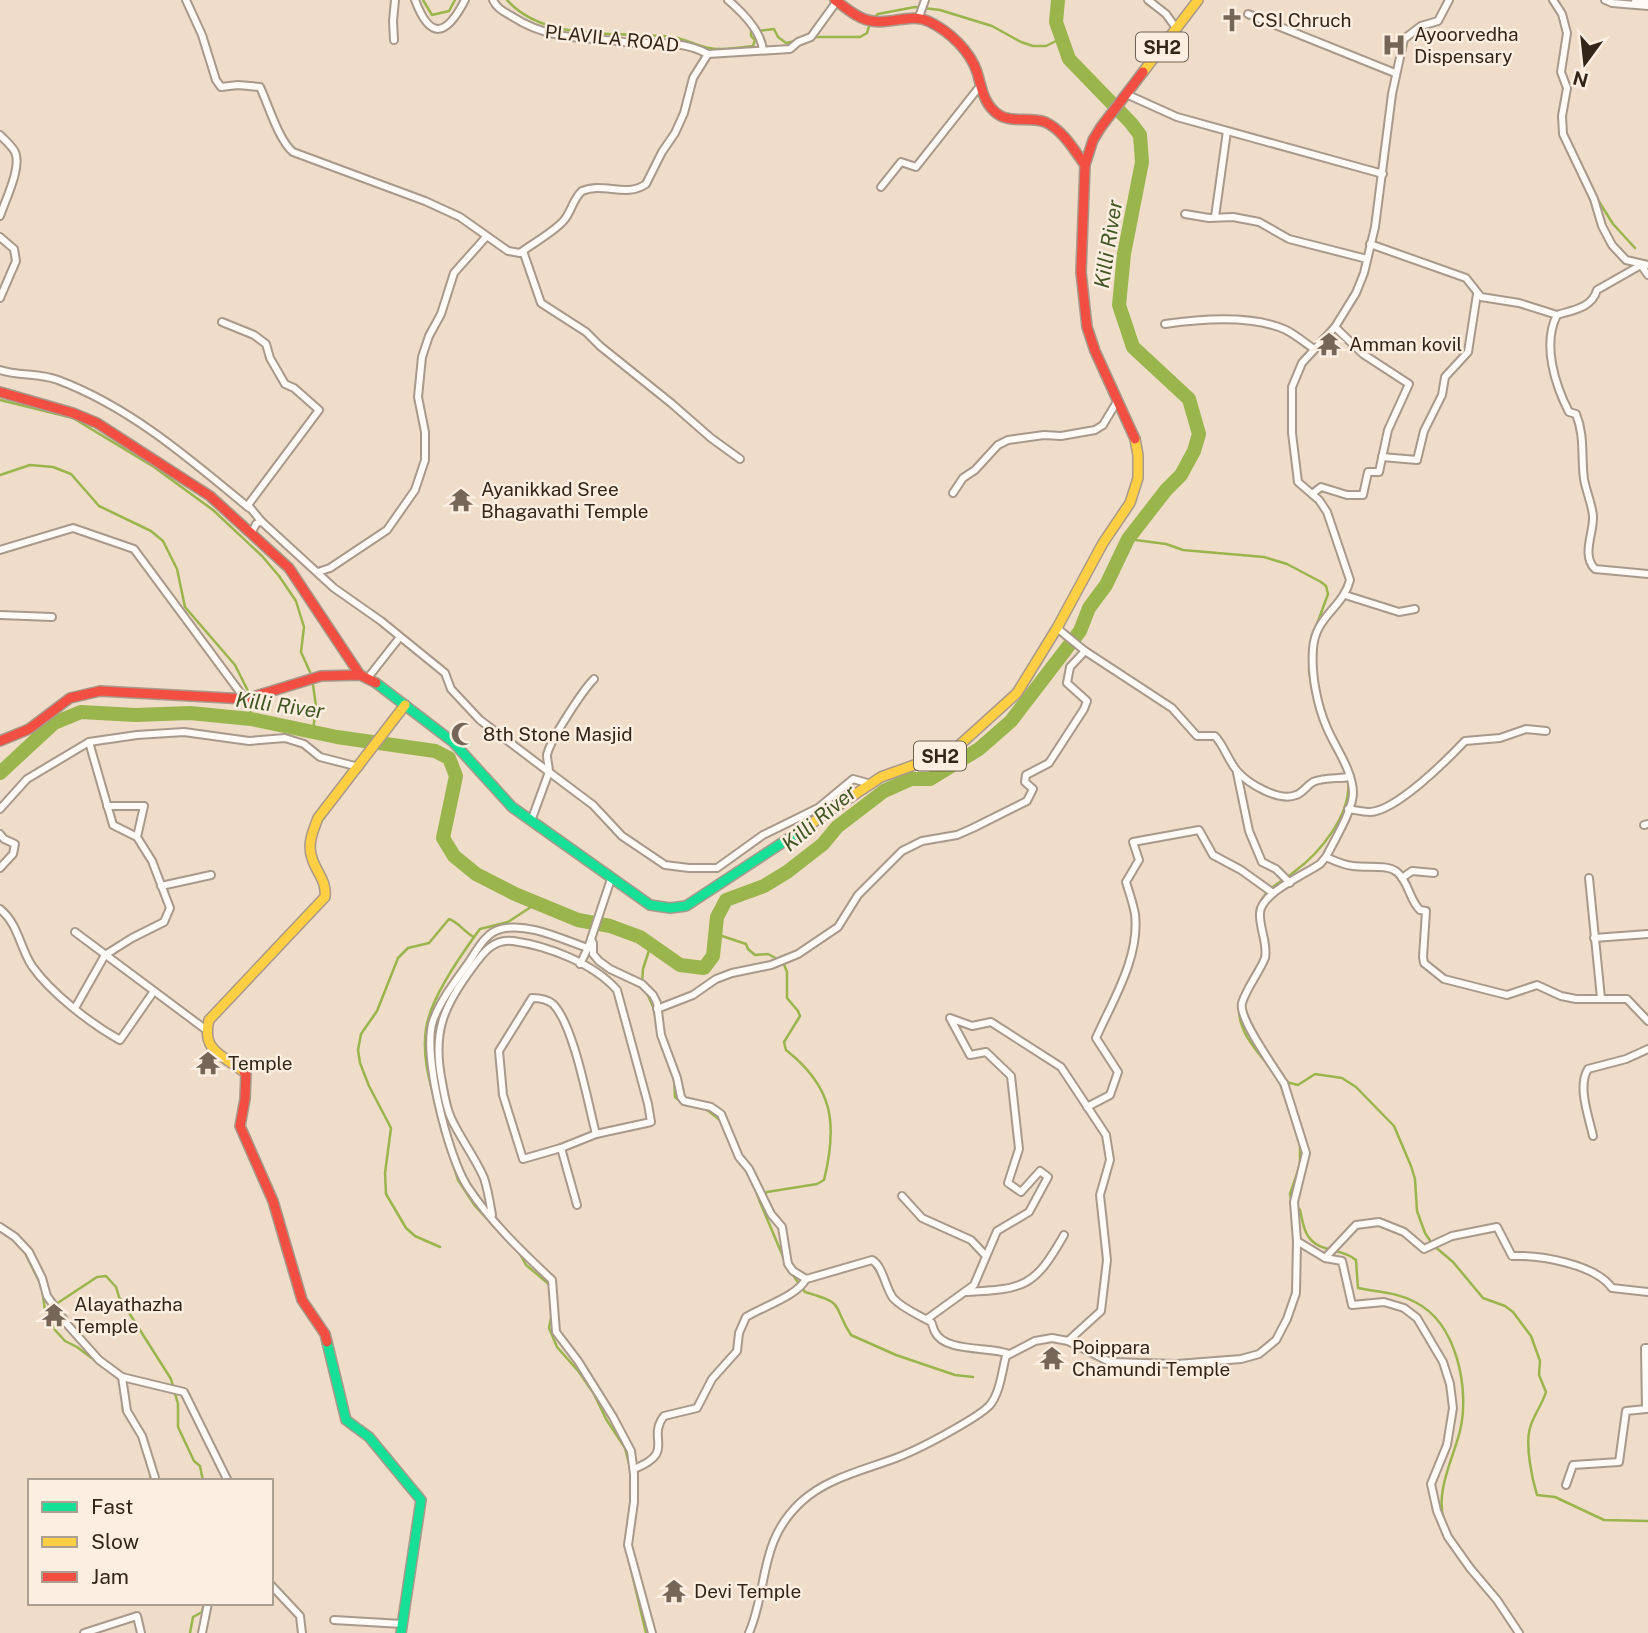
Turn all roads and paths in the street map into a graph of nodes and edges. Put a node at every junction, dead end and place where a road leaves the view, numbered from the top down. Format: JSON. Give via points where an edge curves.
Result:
{"nodes":[{"id":1,"x":186,"y":0,"type":"edge"},
{"id":2,"x":395,"y":0,"type":"edge"},
{"id":3,"x":415,"y":0,"type":"edge"},
{"id":4,"x":465,"y":0,"type":"edge"},
{"id":5,"x":492,"y":0,"type":"edge"},
{"id":6,"x":728,"y":0,"type":"edge"},
{"id":7,"x":925,"y":0,"type":"edge"},
{"id":8,"x":1148,"y":0,"type":"edge"},
{"id":9,"x":1198,"y":0,"type":"edge"},
{"id":10,"x":1449,"y":0,"type":"edge"},
{"id":11,"x":1553,"y":0,"type":"edge"},
{"id":12,"x":836,"y":1,"type":"edge"},
{"id":13,"x":1608,"y":2,"type":"edge"},
{"id":14,"x":1648,"y":3,"type":"edge"},
{"id":15,"x":1248,"y":15,"type":"dead end"},
{"id":16,"x":919,"y":17,"type":"junction"},
{"id":17,"x":1176,"y":28,"type":"junction"},
{"id":18,"x":394,"y":40,"type":"dead end"},
{"id":19,"x":763,"y":50,"type":"junction"},
{"id":20,"x":708,"y":54,"type":"junction"},
{"id":21,"x":1395,"y":73,"type":"junction"},
{"id":22,"x":980,"y":86,"type":"junction"},
{"id":23,"x":1126,"y":94,"type":"junction"},
{"id":24,"x":1227,"y":131,"type":"junction"},
{"id":25,"x":0,"y":135,"type":"edge"},
{"id":26,"x":1085,"y":164,"type":"junction"},
{"id":27,"x":1383,"y":174,"type":"junction"},
{"id":28,"x":881,"y":187,"type":"dead end"},
{"id":29,"x":1185,"y":214,"type":"dead end"},
{"id":30,"x":0,"y":216,"type":"edge"},
{"id":31,"x":1215,"y":217,"type":"junction"},
{"id":32,"x":0,"y":237,"type":"edge"},
{"id":33,"x":486,"y":237,"type":"junction"},
{"id":34,"x":1370,"y":244,"type":"junction"},
{"id":35,"x":523,"y":251,"type":"junction"},
{"id":36,"x":1367,"y":259,"type":"junction"},
{"id":37,"x":1644,"y":265,"type":"edge"},
{"id":38,"x":1648,"y":275,"type":"edge"},
{"id":39,"x":1477,"y":294,"type":"junction"},
{"id":40,"x":0,"y":298,"type":"edge"},
{"id":41,"x":1557,"y":315,"type":"junction"},
{"id":42,"x":222,"y":322,"type":"dead end"},
{"id":43,"x":1165,"y":324,"type":"dead end"},
{"id":44,"x":1335,"y":327,"type":"junction"},
{"id":45,"x":1314,"y":349,"type":"junction"},
{"id":46,"x":0,"y":370,"type":"edge"},
{"id":47,"x":0,"y":392,"type":"edge"},
{"id":48,"x":1118,"y":400,"type":"junction"},
{"id":49,"x":1382,"y":457,"type":"junction"},
{"id":50,"x":740,"y":459,"type":"dead end"},
{"id":51,"x":953,"y":493,"type":"dead end"},
{"id":52,"x":1312,"y":494,"type":"junction"},
{"id":53,"x":249,"y":508,"type":"junction"},
{"id":54,"x":261,"y":521,"type":"junction"},
{"id":55,"x":252,"y":532,"type":"junction"},
{"id":56,"x":0,"y":550,"type":"edge"},
{"id":57,"x":318,"y":572,"type":"junction"},
{"id":58,"x":1648,"y":574,"type":"edge"},
{"id":59,"x":1345,"y":595,"type":"junction"},
{"id":60,"x":1415,"y":609,"type":"dead end"},
{"id":61,"x":0,"y":615,"type":"edge"},
{"id":62,"x":52,"y":617,"type":"dead end"},
{"id":63,"x":1057,"y":628,"type":"junction"},
{"id":64,"x":400,"y":637,"type":"junction"},
{"id":65,"x":1085,"y":651,"type":"junction"},
{"id":66,"x":364,"y":677,"type":"junction"},
{"id":67,"x":594,"y":679,"type":"dead end"},
{"id":68,"x":246,"y":699,"type":"junction"},
{"id":69,"x":405,"y":705,"type":"junction"},
{"id":70,"x":1546,"y":731,"type":"dead end"},
{"id":71,"x":0,"y":741,"type":"edge"},
{"id":72,"x":89,"y":743,"type":"junction"},
{"id":73,"x":359,"y":766,"type":"junction"},
{"id":74,"x":1237,"y":771,"type":"junction"},
{"id":75,"x":550,"y":772,"type":"junction"},
{"id":76,"x":1348,"y":778,"type":"junction"},
{"id":77,"x":871,"y":784,"type":"junction"},
{"id":78,"x":107,"y":806,"type":"junction"},
{"id":79,"x":0,"y":809,"type":"edge"},
{"id":80,"x":1348,"y":809,"type":"junction"},
{"id":81,"x":531,"y":821,"type":"junction"},
{"id":82,"x":0,"y":834,"type":"edge"},
{"id":83,"x":137,"y":837,"type":"junction"},
{"id":84,"x":1326,"y":857,"type":"junction"},
{"id":85,"x":0,"y":868,"type":"edge"},
{"id":86,"x":1434,"y":873,"type":"dead end"},
{"id":87,"x":211,"y":875,"type":"dead end"},
{"id":88,"x":1589,"y":877,"type":"dead end"},
{"id":89,"x":1402,"y":878,"type":"junction"},
{"id":90,"x":611,"y":879,"type":"junction"},
{"id":91,"x":1290,"y":882,"type":"junction"},
{"id":92,"x":161,"y":886,"type":"junction"},
{"id":93,"x":1273,"y":893,"type":"junction"},
{"id":94,"x":0,"y":909,"type":"edge"},
{"id":95,"x":75,"y":932,"type":"dead end"},
{"id":96,"x":1648,"y":934,"type":"edge"},
{"id":97,"x":592,"y":936,"type":"junction"},
{"id":98,"x":1594,"y":937,"type":"junction"},
{"id":99,"x":589,"y":948,"type":"junction"},
{"id":100,"x":105,"y":955,"type":"junction"},
{"id":101,"x":580,"y":964,"type":"junction"},
{"id":102,"x":154,"y":990,"type":"junction"},
{"id":103,"x":1601,"y":998,"type":"junction"},
{"id":104,"x":75,"y":1008,"type":"junction"},
{"id":105,"x":657,"y":1009,"type":"junction"},
{"id":106,"x":1648,"y":1021,"type":"edge"},
{"id":107,"x":205,"y":1029,"type":"junction"},
{"id":108,"x":1648,"y":1049,"type":"edge"},
{"id":109,"x":1087,"y":1107,"type":"junction"},
{"id":110,"x":596,"y":1135,"type":"junction"},
{"id":111,"x":1593,"y":1136,"type":"dead end"},
{"id":112,"x":561,"y":1149,"type":"junction"},
{"id":113,"x":902,"y":1196,"type":"dead end"},
{"id":114,"x":577,"y":1205,"type":"dead end"},
{"id":115,"x":493,"y":1218,"type":"junction"},
{"id":116,"x":0,"y":1227,"type":"edge"},
{"id":117,"x":1064,"y":1235,"type":"dead end"},
{"id":118,"x":1297,"y":1241,"type":"junction"},
{"id":119,"x":986,"y":1256,"type":"junction"},
{"id":120,"x":1325,"y":1258,"type":"junction"},
{"id":121,"x":806,"y":1279,"type":"junction"},
{"id":122,"x":1648,"y":1292,"type":"edge"},
{"id":123,"x":964,"y":1293,"type":"junction"},
{"id":124,"x":927,"y":1320,"type":"junction"},
{"id":125,"x":1068,"y":1341,"type":"junction"},
{"id":126,"x":1648,"y":1348,"type":"edge"},
{"id":127,"x":1009,"y":1354,"type":"junction"},
{"id":128,"x":122,"y":1377,"type":"junction"},
{"id":129,"x":634,"y":1469,"type":"junction"},
{"id":130,"x":155,"y":1479,"type":"edge"},
{"id":131,"x":227,"y":1479,"type":"edge"},
{"id":132,"x":1566,"y":1485,"type":"dead end"},
{"id":133,"x":273,"y":1587,"type":"edge"},
{"id":134,"x":208,"y":1605,"type":"edge"},
{"id":135,"x":334,"y":1620,"type":"dead end"},
{"id":136,"x":402,"y":1628,"type":"edge"},
{"id":137,"x":85,"y":1633,"type":"edge"},
{"id":138,"x":141,"y":1633,"type":"edge"},
{"id":139,"x":202,"y":1633,"type":"edge"},
{"id":140,"x":302,"y":1633,"type":"edge"},
{"id":141,"x":652,"y":1633,"type":"edge"},
{"id":142,"x":749,"y":1633,"type":"edge"},
{"id":143,"x":1519,"y":1633,"type":"edge"}],
"edges":[{"from":1,"to":33,"type":"street","via":[[216,80],[222,87],[260,87],[289,149],[425,201],[460,217]]},
{"from":2,"to":18,"type":"street"},
{"from":3,"to":4,"type":"street","via":[[424,22],[440,29]]},
{"from":5,"to":20,"type":"street","name":"PLAVILA ROAD","via":[[523,25],[542,33],[669,42]]},
{"from":6,"to":19,"type":"street","via":[[746,18]]},
{"from":7,"to":16,"type":"street"},
{"from":8,"to":17,"type":"street","via":[[1166,13]]},
{"from":9,"to":17,"type":"main road","number":"SH2"},
{"from":10,"to":21,"type":"street","via":[[1438,21],[1421,26],[1404,39]]},
{"from":11,"to":37,"type":"street","via":[[1567,33],[1561,72],[1567,88],[1563,134],[1612,245],[1626,260]]},
{"from":12,"to":16,"type":"main road","via":[[871,21]]},
{"from":12,"to":19,"type":"street","via":[[811,37],[790,49]]},
{"from":13,"to":14,"type":"street"},
{"from":15,"to":21,"type":"street"},
{"from":16,"to":22,"type":"main road","via":[[961,45],[975,66]]},
{"from":17,"to":23,"type":"main road","number":"SH2"},
{"from":19,"to":20,"type":"street"},
{"from":20,"to":35,"type":"street","via":[[693,78],[675,133],[646,184],[628,191],[582,191],[561,224]]},
{"from":21,"to":27,"type":"street"},
{"from":22,"to":26,"type":"main road","via":[[992,110],[1008,121],[1044,122]]},
{"from":22,"to":28,"type":"street","via":[[915,167],[901,162]]},
{"from":23,"to":24,"type":"street","via":[[1177,117]]},
{"from":23,"to":26,"type":"main road","number":"SH2","via":[[1093,140]]},
{"from":24,"to":27,"type":"street"},
{"from":24,"to":31,"type":"street"},
{"from":25,"to":30,"type":"street","via":[[15,152],[16,161]]},
{"from":26,"to":48,"type":"main road","number":"SH2","via":[[1083,304],[1087,327]]},
{"from":27,"to":34,"type":"street"},
{"from":29,"to":31,"type":"street"},
{"from":31,"to":36,"type":"street","via":[[1259,222],[1289,239]]},
{"from":32,"to":40,"type":"street","via":[[14,249],[16,261]]},
{"from":33,"to":35,"type":"street","via":[[510,252]]},
{"from":33,"to":57,"type":"street","via":[[454,273],[422,357],[418,397],[425,460],[415,490],[387,530]]},
{"from":34,"to":36,"type":"street"},
{"from":34,"to":39,"type":"street","via":[[1466,278]]},
{"from":35,"to":50,"type":"street","via":[[541,303],[586,332]]},
{"from":36,"to":44,"type":"street","via":[[1356,293]]},
{"from":37,"to":38,"type":"street"},
{"from":37,"to":41,"type":"street","via":[[1597,290],[1590,304]]},
{"from":39,"to":41,"type":"street"},
{"from":39,"to":49,"type":"street","via":[[1468,352],[1445,377],[1417,460]]},
{"from":41,"to":58,"type":"street","via":[[1552,361],[1562,398],[1569,412],[1576,414],[1581,431],[1584,479],[1593,517],[1590,563],[1595,569]]},
{"from":42,"to":53,"type":"street","via":[[267,344],[285,384],[319,410]]},
{"from":43,"to":45,"type":"street","via":[[1198,319],[1252,322],[1285,330]]},
{"from":44,"to":45,"type":"street"},
{"from":44,"to":49,"type":"street","via":[[1363,354],[1409,384],[1388,430]]},
{"from":45,"to":52,"type":"street","via":[[1292,387],[1291,423],[1298,482]]},
{"from":46,"to":53,"type":"street","via":[[54,379],[95,395],[151,431]]},
{"from":47,"to":55,"type":"main road","via":[[97,423],[210,496]]},
{"from":48,"to":51,"type":"street","via":[[1095,430],[998,445]]},
{"from":48,"to":63,"type":"main road","number":"SH2","via":[[1134,434],[1135,489]]},
{"from":49,"to":52,"type":"street","via":[[1379,471],[1368,472],[1363,495],[1321,487]]},
{"from":52,"to":59,"type":"street","via":[[1335,531],[1350,580]]},
{"from":53,"to":54,"type":"street"},
{"from":54,"to":55,"type":"street"},
{"from":54,"to":57,"type":"street"},
{"from":55,"to":66,"type":"main road","via":[[289,568]]},
{"from":56,"to":68,"type":"street","via":[[73,528],[134,549]]},
{"from":57,"to":64,"type":"street"},
{"from":59,"to":60,"type":"street","via":[[1399,611]]},
{"from":59,"to":76,"type":"street","via":[[1317,629],[1312,667],[1325,725]]},
{"from":61,"to":62,"type":"street"},
{"from":63,"to":65,"type":"street"},
{"from":63,"to":77,"type":"main road","number":"SH2","via":[[1017,693],[953,751]]},
{"from":64,"to":66,"type":"street"},
{"from":64,"to":75,"type":"street","via":[[445,673],[451,689],[480,720]]},
{"from":65,"to":74,"type":"street","via":[[1172,708],[1197,736],[1215,736]]},
{"from":65,"to":105,"type":"street","via":[[1070,667],[1068,682],[1087,701],[1084,709],[1049,763],[1027,775],[1026,782],[1033,789],[1027,801],[957,835],[922,841],[902,851],[858,895],[838,926],[798,954],[716,979],[693,996]]},
{"from":66,"to":68,"type":"main road","via":[[321,676]]},
{"from":66,"to":69,"type":"main road","number":"SH2"},
{"from":67,"to":75,"type":"street","via":[[551,746],[547,756]]},
{"from":68,"to":71,"type":"main road","via":[[100,691],[70,698],[29,729]]},
{"from":69,"to":73,"type":"main road"},
{"from":69,"to":81,"type":"main road","number":"SH2","via":[[453,741],[512,807]]},
{"from":70,"to":80,"type":"street","via":[[1526,729],[1500,738],[1465,741],[1392,806],[1371,812]]},
{"from":72,"to":73,"type":"street","via":[[184,732],[249,741],[285,738],[304,744],[320,757]]},
{"from":72,"to":78,"type":"street"},
{"from":72,"to":79,"type":"street","via":[[27,779]]},
{"from":73,"to":107,"type":"main road","via":[[329,802],[310,837],[311,858],[325,884],[325,897]]},
{"from":74,"to":76,"type":"street","via":[[1254,784],[1290,797],[1311,783]]},
{"from":74,"to":91,"type":"street","via":[[1249,831],[1262,862]]},
{"from":75,"to":77,"type":"street","via":[[593,805],[622,836],[666,865],[690,869],[717,868],[763,835],[818,808],[853,779]]},
{"from":75,"to":81,"type":"street"},
{"from":76,"to":80,"type":"street","via":[[1353,793]]},
{"from":77,"to":90,"type":"main road","number":"SH2","via":[[686,906],[658,908]]},
{"from":78,"to":83,"type":"street","via":[[113,825]]},
{"from":78,"to":83,"type":"street","via":[[144,806]]},
{"from":80,"to":84,"type":"street"},
{"from":81,"to":90,"type":"main road","number":"SH2"},
{"from":82,"to":85,"type":"street","via":[[15,844],[13,854]]},
{"from":83,"to":92,"type":"street"},
{"from":84,"to":89,"type":"street","via":[[1352,866],[1391,869]]},
{"from":84,"to":91,"type":"street"},
{"from":86,"to":89,"type":"street","via":[[1412,871]]},
{"from":87,"to":92,"type":"street"},
{"from":88,"to":98,"type":"street"},
{"from":89,"to":103,"type":"street","via":[[1413,904],[1426,911],[1424,964],[1444,979],[1507,995],[1536,985],[1576,999]]},
{"from":90,"to":97,"type":"street"},
{"from":91,"to":93,"type":"street"},
{"from":92,"to":100,"type":"street","via":[[170,908],[164,922]]},
{"from":93,"to":109,"type":"street","via":[[1213,855],[1199,830],[1133,842],[1139,860],[1126,882],[1135,915],[1133,942],[1127,971],[1096,1038],[1118,1072],[1110,1095]]},
{"from":93,"to":118,"type":"street","via":[[1260,914],[1265,958],[1241,1009],[1284,1082],[1306,1153],[1294,1205]]},
{"from":94,"to":104,"type":"street","via":[[12,922],[33,968]]},
{"from":95,"to":100,"type":"street"},
{"from":96,"to":98,"type":"street"},
{"from":97,"to":99,"type":"street"},
{"from":97,"to":105,"type":"street","via":[[593,954],[599,961],[649,989]]},
{"from":98,"to":103,"type":"street"},
{"from":99,"to":101,"type":"street"},
{"from":99,"to":115,"type":"street","via":[[527,929],[493,931],[455,981],[433,1021],[433,1079],[455,1159],[467,1185]]},
{"from":100,"to":102,"type":"street"},
{"from":100,"to":104,"type":"street"},
{"from":101,"to":110,"type":"street","via":[[607,978],[617,990],[651,1122]]},
{"from":101,"to":115,"type":"street","via":[[532,944],[508,940],[495,944],[484,951],[462,981],[442,1018],[437,1046],[443,1089],[450,1115],[484,1178]]},
{"from":102,"to":104,"type":"street","via":[[120,1041]]},
{"from":102,"to":107,"type":"street"},
{"from":103,"to":106,"type":"street","via":[[1630,1000]]},
{"from":105,"to":121,"type":"street","via":[[681,1097],[721,1114],[740,1157],[782,1227],[788,1264]]},
{"from":107,"to":136,"type":"main road","via":[[209,1046],[246,1074],[240,1126],[274,1200],[302,1300],[325,1334],[346,1420],[369,1437],[421,1500]]},
{"from":108,"to":111,"type":"street","via":[[1588,1069],[1585,1098]]},
{"from":109,"to":119,"type":"street","via":[[1061,1067],[991,1023],[972,1026],[950,1018],[970,1055],[986,1052],[1011,1076],[1019,1149],[1009,1183],[1021,1192],[1040,1171],[1048,1177],[1029,1212],[997,1231]]},
{"from":109,"to":125,"type":"street","via":[[1106,1135],[1110,1160],[1100,1195],[1107,1260],[1101,1311]]},
{"from":110,"to":112,"type":"street"},
{"from":110,"to":112,"type":"street","via":[[564,1021],[553,1004],[533,998],[499,1051],[503,1095],[523,1159]]},
{"from":112,"to":114,"type":"street"},
{"from":113,"to":119,"type":"street","via":[[922,1218],[971,1240]]},
{"from":115,"to":129,"type":"street","via":[[552,1280],[556,1332],[613,1417],[631,1451]]},
{"from":116,"to":128,"type":"street","via":[[29,1252],[53,1306],[99,1360]]},
{"from":117,"to":123,"type":"street","via":[[1028,1282],[1010,1290]]},
{"from":118,"to":120,"type":"street"},
{"from":118,"to":125,"type":"street","via":[[1292,1306],[1276,1340],[1259,1354],[1177,1364],[1110,1362]]},
{"from":119,"to":123,"type":"street","via":[[974,1285]]},
{"from":120,"to":122,"type":"street","via":[[1356,1225],[1379,1222],[1404,1232],[1424,1249],[1452,1236],[1497,1227],[1512,1256],[1587,1269],[1612,1288]]},
{"from":120,"to":143,"type":"street","via":[[1342,1261],[1352,1305],[1384,1302],[1404,1308],[1417,1318],[1443,1362],[1453,1408],[1447,1444],[1432,1484],[1437,1511],[1448,1537]]},
{"from":121,"to":124,"type":"street","via":[[872,1260],[879,1265],[894,1299]]},
{"from":121,"to":129,"type":"street","via":[[793,1293],[746,1317],[737,1352],[712,1379],[697,1408],[664,1416],[658,1428],[656,1457]]},
{"from":123,"to":124,"type":"street"},
{"from":124,"to":127,"type":"street","via":[[936,1334],[951,1344]]},
{"from":125,"to":127,"type":"street","via":[[1035,1341]]},
{"from":126,"to":132,"type":"street","via":[[1646,1409],[1626,1411],[1619,1462],[1573,1465]]},
{"from":127,"to":142,"type":"street","via":[[990,1405],[901,1456],[824,1484],[800,1503],[769,1547]]},
{"from":128,"to":130,"type":"street","via":[[127,1410]]},
{"from":128,"to":131,"type":"street","via":[[184,1392]]},
{"from":129,"to":141,"type":"street","via":[[628,1545]]},
{"from":133,"to":140,"type":"street","via":[[300,1616]]},
{"from":134,"to":139,"type":"street"},
{"from":135,"to":136,"type":"street"},
{"from":137,"to":138,"type":"street","via":[[137,1616]]}]}
